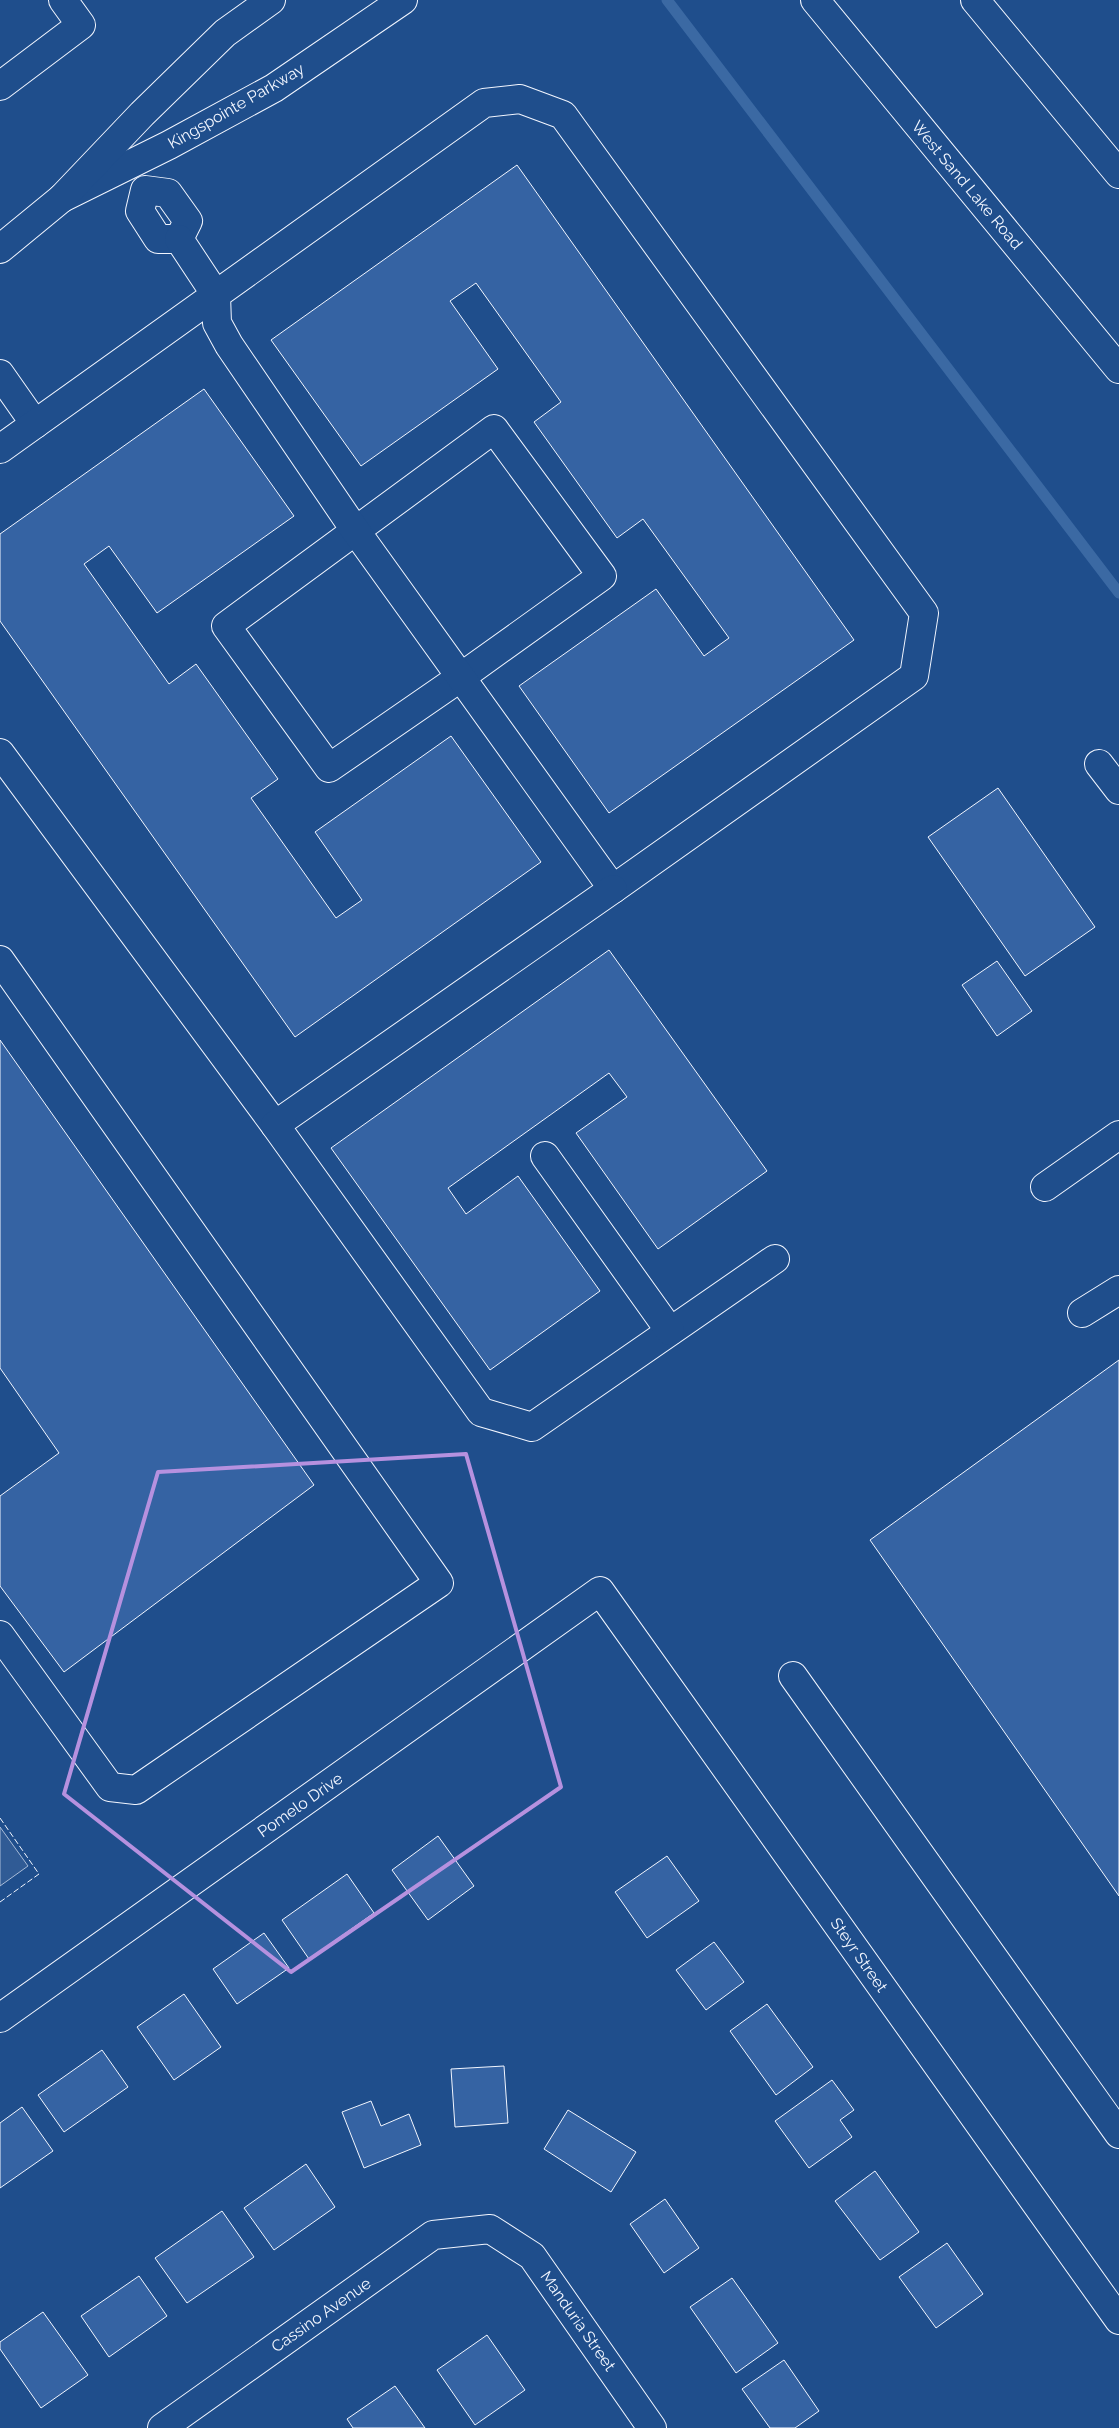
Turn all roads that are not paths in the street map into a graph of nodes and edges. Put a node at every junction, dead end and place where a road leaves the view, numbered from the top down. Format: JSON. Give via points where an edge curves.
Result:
{"nodes":[{"id":1,"x":63,"y":0,"type":"edge"},
{"id":2,"x":271,"y":0,"type":"edge"},
{"id":3,"x":815,"y":0,"type":"edge"},
{"id":4,"x":976,"y":0,"type":"edge"},
{"id":5,"x":385,"y":5,"type":"edge"},
{"id":6,"x":0,"y":86,"type":"edge"},
{"id":7,"x":128,"y":165,"type":"junction"},
{"id":8,"x":1119,"y":174,"type":"edge"},
{"id":9,"x":62,"y":198,"type":"junction"},
{"id":10,"x":0,"y":249,"type":"edge"},
{"id":11,"x":216,"y":295,"type":"junction"},
{"id":12,"x":1119,"y":369,"type":"edge"},
{"id":13,"x":0,"y":374,"type":"edge"},
{"id":14,"x":35,"y":424,"type":"junction"},
{"id":15,"x":0,"y":449,"type":"edge"},
{"id":16,"x":355,"y":530,"type":"junction"},
{"id":17,"x":461,"y":678,"type":"junction"},
{"id":18,"x":0,"y":753,"type":"edge"},
{"id":19,"x":1099,"y":764,"type":"dead end"},
{"id":20,"x":1119,"y":790,"type":"edge"},
{"id":21,"x":614,"y":889,"type":"junction"},
{"id":22,"x":0,"y":960,"type":"edge"},
{"id":23,"x":275,"y":1125,"type":"junction"},
{"id":24,"x":1119,"y":1135,"type":"edge"},
{"id":25,"x":546,"y":1156,"type":"dead end"},
{"id":26,"x":1045,"y":1188,"type":"dead end"},
{"id":27,"x":775,"y":1259,"type":"dead end"},
{"id":28,"x":1119,"y":1290,"type":"edge"},
{"id":29,"x":1082,"y":1313,"type":"dead end"},
{"id":30,"x":670,"y":1331,"type":"junction"},
{"id":31,"x":600,"y":1591,"type":"joint"},
{"id":32,"x":0,"y":1635,"type":"edge"},
{"id":33,"x":793,"y":1676,"type":"dead end"},
{"id":34,"x":0,"y":2018,"type":"edge"},
{"id":35,"x":1119,"y":2134,"type":"edge"},
{"id":36,"x":490,"y":2229,"type":"joint"},
{"id":37,"x":1119,"y":2320,"type":"edge"},
{"id":38,"x":162,"y":2428,"type":"edge"},
{"id":39,"x":652,"y":2428,"type":"edge"}],
"edges":[{"from":1,"to":6,"type":"street","via":[[81,25]]},
{"from":2,"to":9,"type":"street","name":"Kingspointe Parkway","via":[[225,33]]},
{"from":3,"to":12,"type":"street","name":"West Sand Lake Road"},
{"from":4,"to":8,"type":"street"},
{"from":5,"to":7,"type":"street","name":"Kingspointe Parkway","via":[[274,88]]},
{"from":7,"to":9,"type":"street","name":"Kingspointe Parkway"},
{"from":7,"to":11,"type":"street","via":[[146,190],[168,193],[188,221],[179,239]]},
{"from":9,"to":10,"type":"street","name":"Kingspointe Parkway"},
{"from":11,"to":14,"type":"street"},
{"from":11,"to":16,"type":"street","via":[[216,323]]},
{"from":11,"to":21,"type":"street","via":[[484,103],[520,99],[563,115],[924,613],[914,676]]},
{"from":13,"to":14,"type":"street"},
{"from":14,"to":15,"type":"street"},
{"from":16,"to":17,"type":"street"},
{"from":16,"to":17,"type":"street","via":[[226,626],[329,768]]},
{"from":16,"to":17,"type":"street","via":[[494,430],[602,576]]},
{"from":17,"to":21,"type":"street"},
{"from":18,"to":23,"type":"street"},
{"from":19,"to":20,"type":"street"},
{"from":21,"to":23,"type":"street"},
{"from":22,"to":32,"type":"street","via":[[439,1583],[136,1790],[110,1787]]},
{"from":23,"to":30,"type":"street","via":[[481,1412],[532,1427]]},
{"from":24,"to":26,"type":"street"},
{"from":25,"to":30,"type":"street"},
{"from":27,"to":30,"type":"street"},
{"from":28,"to":29,"type":"street"},
{"from":31,"to":34,"type":"street","name":"Pomelo Drive"},
{"from":31,"to":37,"type":"street","name":"Steyr Street"},
{"from":33,"to":35,"type":"street"},
{"from":36,"to":38,"type":"street","name":"Cassino Avenue","via":[[434,2235]]},
{"from":36,"to":39,"type":"street","name":"Manduria Street","via":[[532,2256]]}]}
